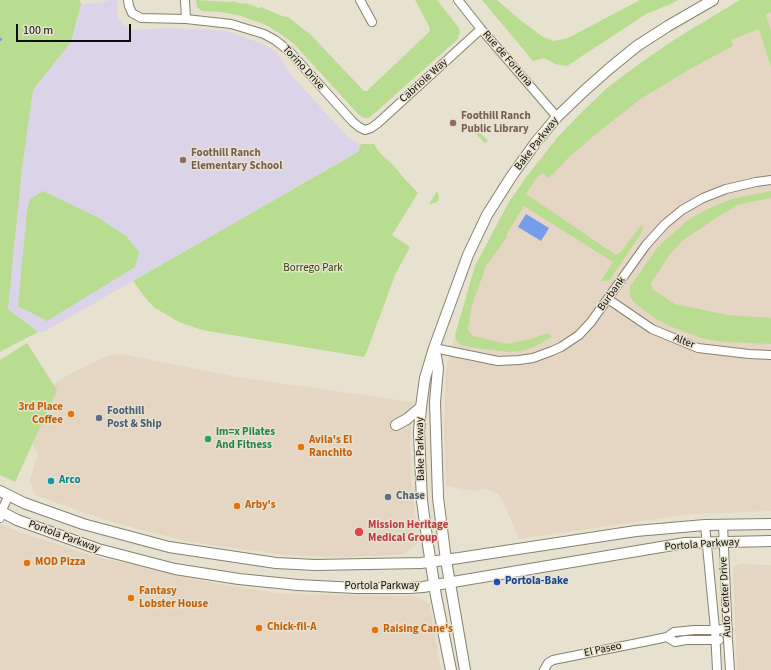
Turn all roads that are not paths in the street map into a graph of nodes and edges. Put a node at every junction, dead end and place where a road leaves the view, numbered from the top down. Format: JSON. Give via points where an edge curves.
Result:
{"nodes":[{"id":1,"x":128,"y":0,"type":"edge"},
{"id":2,"x":185,"y":0,"type":"edge"},
{"id":3,"x":360,"y":0,"type":"edge"},
{"id":4,"x":458,"y":0,"type":"edge"},
{"id":5,"x":713,"y":0,"type":"edge"},
{"id":6,"x":186,"y":20,"type":"junction"},
{"id":7,"x":372,"y":22,"type":"dead end"},
{"id":8,"x":481,"y":29,"type":"junction"},
{"id":9,"x":557,"y":117,"type":"junction"},
{"id":10,"x":365,"y":130,"type":"joint"},
{"id":11,"x":771,"y":180,"type":"edge"},
{"id":12,"x":608,"y":299,"type":"junction"},
{"id":13,"x":434,"y":348,"type":"junction"},
{"id":14,"x":771,"y":355,"type":"edge"},
{"id":15,"x":438,"y":368,"type":"junction"},
{"id":16,"x":421,"y":407,"type":"junction"},
{"id":17,"x":396,"y":425,"type":"dead end"},
{"id":18,"x":419,"y":432,"type":"junction"},
{"id":19,"x":4,"y":493,"type":"edge"},
{"id":20,"x":0,"y":513,"type":"edge"},
{"id":21,"x":771,"y":524,"type":"edge"},
{"id":22,"x":706,"y":525,"type":"junction"},
{"id":23,"x":722,"y":525,"type":"junction"},
{"id":24,"x":771,"y":541,"type":"edge"},
{"id":25,"x":724,"y":542,"type":"junction"},
{"id":26,"x":707,"y":543,"type":"junction"},
{"id":27,"x":446,"y":560,"type":"junction"},
{"id":28,"x":431,"y":562,"type":"junction"},
{"id":29,"x":451,"y":582,"type":"junction"},
{"id":30,"x":435,"y":584,"type":"junction"},
{"id":31,"x":728,"y":628,"type":"junction"},
{"id":32,"x":715,"y":629,"type":"junction"},
{"id":33,"x":667,"y":638,"type":"junction"},
{"id":34,"x":715,"y":640,"type":"junction"},
{"id":35,"x":728,"y":640,"type":"junction"},
{"id":36,"x":451,"y":670,"type":"edge"},
{"id":37,"x":466,"y":670,"type":"edge"},
{"id":38,"x":544,"y":670,"type":"edge"},
{"id":39,"x":717,"y":670,"type":"edge"},
{"id":40,"x":730,"y":670,"type":"edge"}],
"edges":[{"from":1,"to":6,"type":"street","name":"Torino Drive","via":[[134,14],[142,18]]},
{"from":2,"to":6,"type":"street"},
{"from":3,"to":7,"type":"street"},
{"from":4,"to":8,"type":"street","name":"Rue de Fortuna"},
{"from":5,"to":9,"type":"main road","name":"Bake Parkway","via":[[637,46]]},
{"from":6,"to":10,"type":"street","name":"Torino Drive","via":[[232,24],[275,40],[289,51],[353,122]]},
{"from":8,"to":9,"type":"street","name":"Rue de Fortuna"},
{"from":8,"to":10,"type":"street","name":"Cabriole Way","via":[[378,123]]},
{"from":9,"to":13,"type":"main road","name":"Bake Parkway","via":[[511,177],[487,215],[468,255]]},
{"from":11,"to":12,"type":"street","name":"Burbank","via":[[726,189],[682,210],[646,245]]},
{"from":12,"to":13,"type":"street","name":"Burbank","via":[[579,335],[552,351],[533,358],[498,361]]},
{"from":12,"to":14,"type":"street","name":"Alter","via":[[652,329],[698,348]]},
{"from":13,"to":15,"type":"main road","name":"Bake Parkway"},
{"from":13,"to":16,"type":"main road","name":"Bake Parkway","via":[[425,378]]},
{"from":15,"to":18,"type":"main road","via":[[428,389],[427,409]]},
{"from":15,"to":27,"type":"main road","name":"Bake Parkway","via":[[435,402],[438,498]]},
{"from":16,"to":17,"type":"main road","via":[[407,420]]},
{"from":16,"to":18,"type":"main road","name":"Bake Parkway"},
{"from":18,"to":28,"type":"main road","name":"Bake Parkway","via":[[422,501]]},
{"from":19,"to":20,"type":"street"},
{"from":19,"to":28,"type":"main road","name":"Portola Parkway","via":[[24,503],[83,524],[169,547],[276,563],[315,566]]},
{"from":20,"to":30,"type":"main road","name":"Portola Parkway","via":[[98,549],[174,569],[298,586],[409,588]]},
{"from":21,"to":23,"type":"main road","name":"Portola Parkway"},
{"from":22,"to":23,"type":"main road","name":"Portola Parkway"},
{"from":22,"to":26,"type":"street","name":"Auto Center Drive"},
{"from":22,"to":27,"type":"main road","name":"Portola Parkway","via":[[636,531]]},
{"from":23,"to":25,"type":"street","name":"Auto Center Drive"},
{"from":24,"to":25,"type":"main road","name":"Portola Parkway"},
{"from":25,"to":26,"type":"main road","name":"Portola Parkway"},
{"from":25,"to":31,"type":"street","name":"Auto Center Drive"},
{"from":26,"to":29,"type":"main road","name":"Portola Parkway","via":[[684,544]]},
{"from":26,"to":32,"type":"street","name":"Auto Center Drive"},
{"from":27,"to":28,"type":"main road","name":"Portola Parkway"},
{"from":27,"to":29,"type":"main road","name":"Bake Parkway"},
{"from":28,"to":30,"type":"main road","name":"Bake Parkway"},
{"from":29,"to":30,"type":"main road","name":"Portola Parkway"},
{"from":29,"to":37,"type":"main road","name":"Bake Parkway"},
{"from":30,"to":36,"type":"main road","name":"Bake Parkway"},
{"from":31,"to":32,"type":"street","name":"El Paseo"},
{"from":31,"to":35,"type":"street","name":"Auto Center Drive"},
{"from":32,"to":33,"type":"street","name":"El Paseo","via":[[674,632]]},
{"from":32,"to":34,"type":"street","name":"Auto Center Drive"},
{"from":33,"to":34,"type":"street","name":"El Paseo","via":[[675,642]]},
{"from":33,"to":38,"type":"street","name":"El Paseo","via":[[553,660]]},
{"from":34,"to":35,"type":"street","name":"El Paseo"},
{"from":34,"to":39,"type":"street","name":"Auto Center Drive"},
{"from":35,"to":40,"type":"street","name":"Auto Center Drive"}]}
